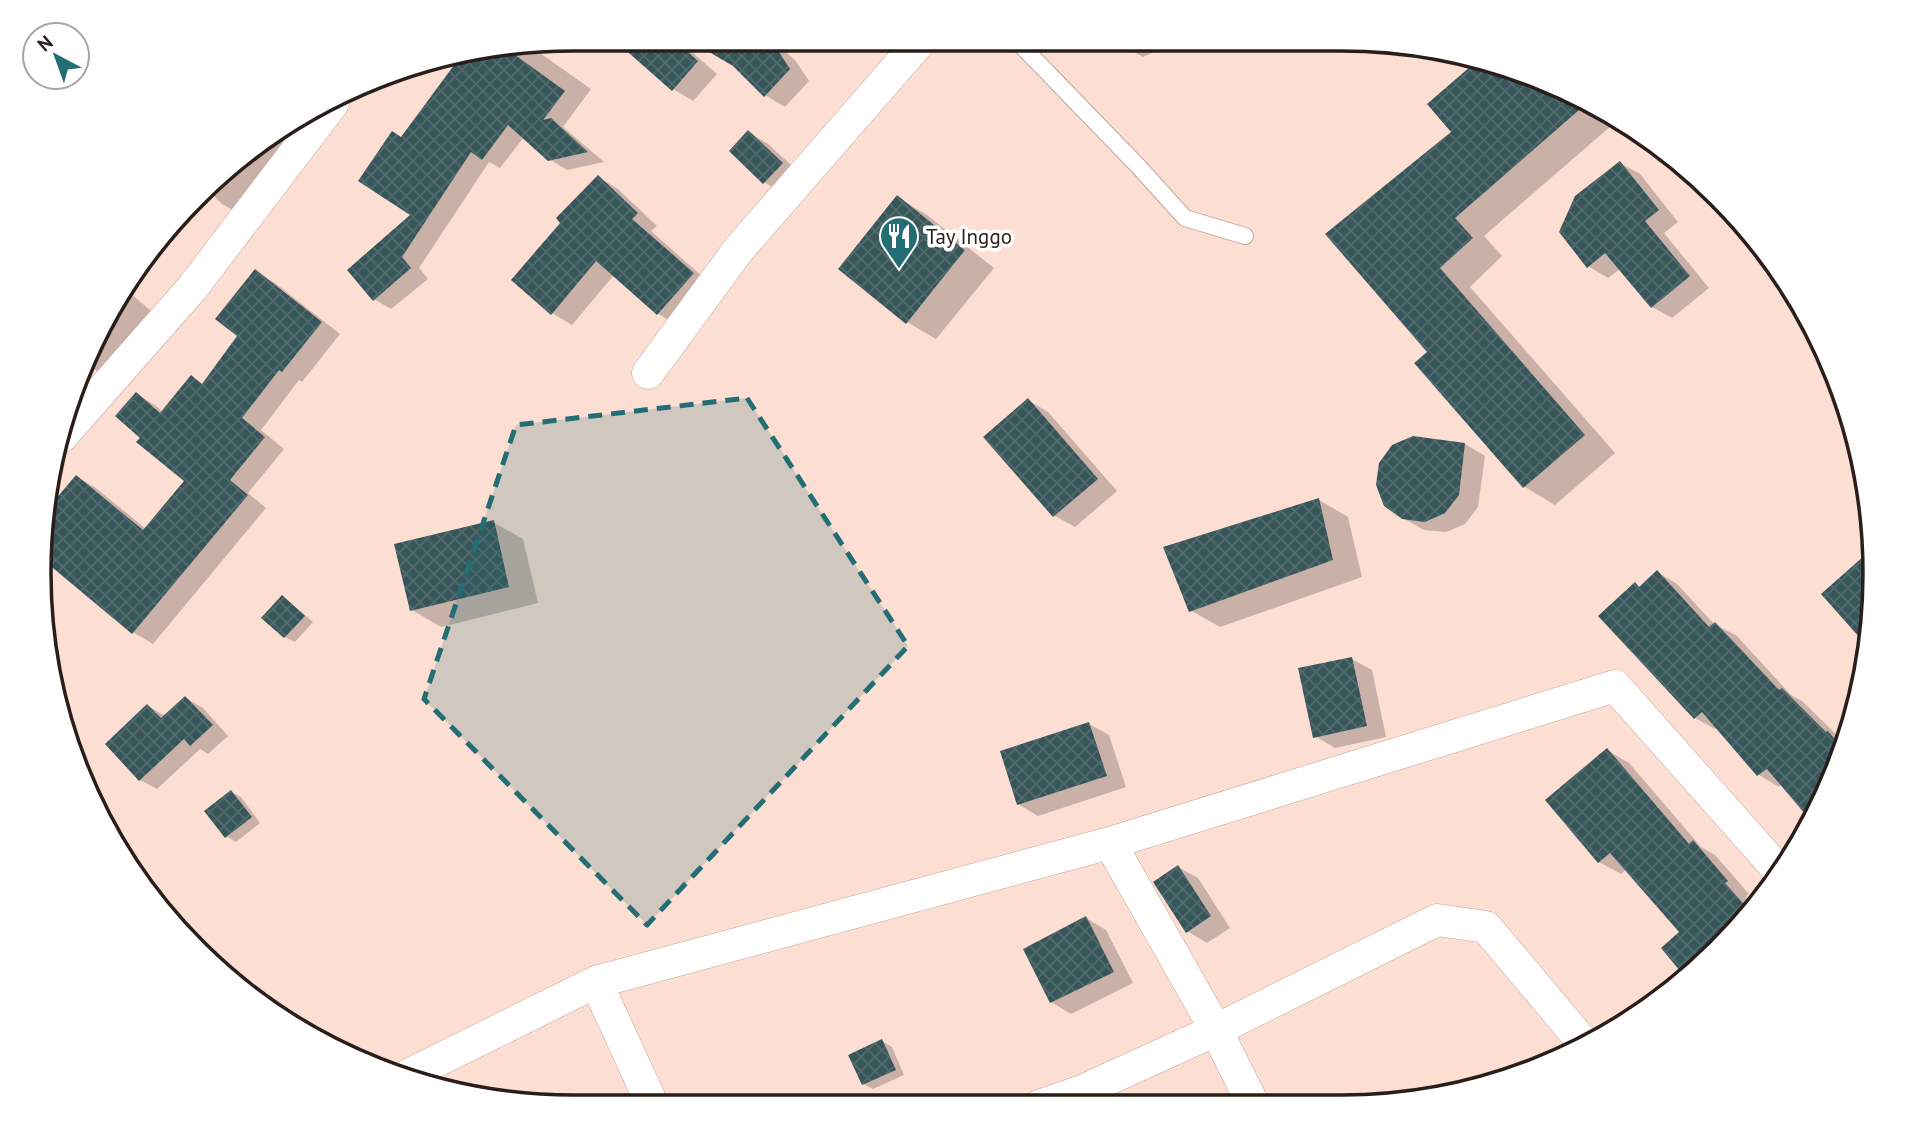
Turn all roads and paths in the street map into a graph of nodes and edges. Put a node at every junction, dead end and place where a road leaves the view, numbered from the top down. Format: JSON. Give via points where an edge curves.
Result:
{"nodes":[{"id":1,"x":911,"y":51,"type":"edge"},
{"id":2,"x":1027,"y":51,"type":"edge"},
{"id":3,"x":324,"y":114,"type":"edge"},
{"id":4,"x":1245,"y":236,"type":"dead end"},
{"id":5,"x":648,"y":373,"type":"dead end"},
{"id":6,"x":73,"y":423,"type":"edge"},
{"id":7,"x":1110,"y":843,"type":"junction"},
{"id":8,"x":1774,"y":865,"type":"edge"},
{"id":9,"x":596,"y":982,"type":"junction"},
{"id":10,"x":1216,"y":1030,"type":"junction"},
{"id":11,"x":1579,"y":1037,"type":"edge"},
{"id":12,"x":416,"y":1071,"type":"edge"},
{"id":13,"x":648,"y":1095,"type":"edge"},
{"id":14,"x":1071,"y":1095,"type":"edge"},
{"id":15,"x":1248,"y":1095,"type":"edge"}],
"edges":[{"from":1,"to":5,"type":"street","via":[[738,249]]},
{"from":2,"to":4,"type":"lane","via":[[1185,218]]},
{"from":3,"to":6,"type":"street","via":[[193,287]]},
{"from":7,"to":8,"type":"street","via":[[1615,687]]},
{"from":7,"to":9,"type":"street"},
{"from":7,"to":10,"type":"street"},
{"from":9,"to":12,"type":"street"},
{"from":9,"to":13,"type":"street"},
{"from":10,"to":11,"type":"street","via":[[1437,920],[1486,927]]},
{"from":10,"to":14,"type":"street"},
{"from":10,"to":15,"type":"street"}]}
